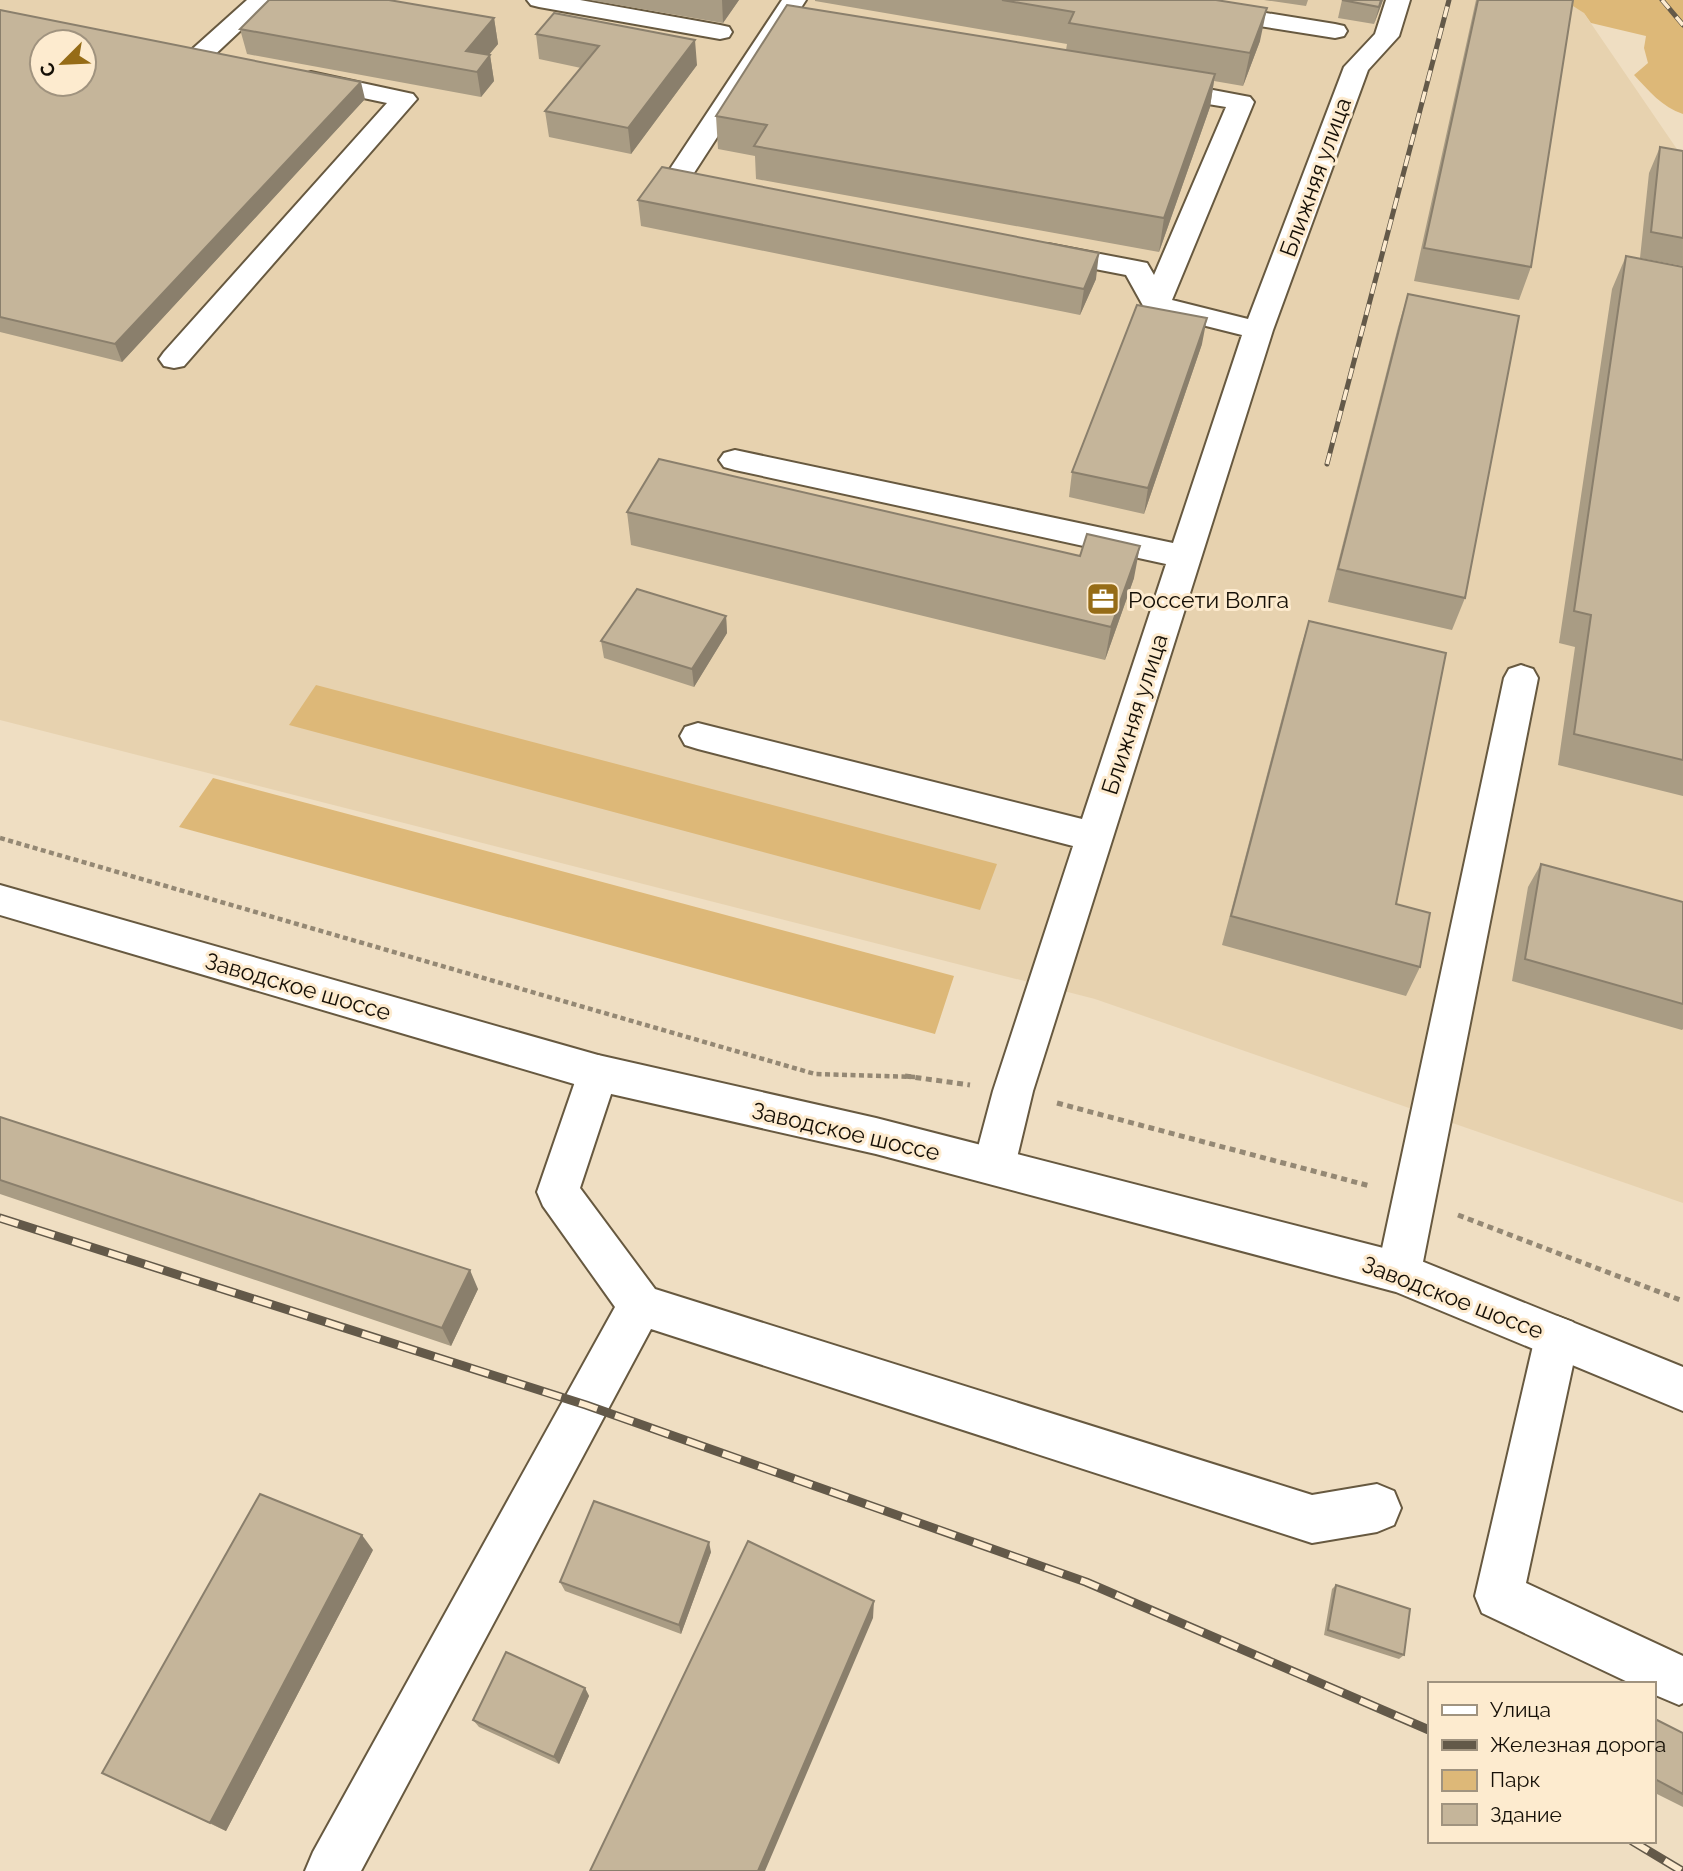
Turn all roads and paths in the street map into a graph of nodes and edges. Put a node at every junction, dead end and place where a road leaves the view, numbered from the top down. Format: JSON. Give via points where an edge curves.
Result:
{"nodes":[{"id":1,"x":261,"y":0,"type":"edge"},
{"id":2,"x":539,"y":0,"type":"edge"},
{"id":3,"x":794,"y":0,"type":"edge"},
{"id":4,"x":1139,"y":0,"type":"edge"},
{"id":5,"x":1398,"y":0,"type":"edge"},
{"id":6,"x":778,"y":24,"type":"junction"},
{"id":7,"x":805,"y":28,"type":"edge"},
{"id":8,"x":720,"y":32,"type":"dead end"},
{"id":9,"x":172,"y":51,"type":"edge"},
{"id":10,"x":198,"y":57,"type":"junction"},
{"id":11,"x":224,"y":62,"type":"edge"},
{"id":12,"x":1356,"y":67,"type":"junction"},
{"id":13,"x":288,"y":75,"type":"edge"},
{"id":14,"x":1132,"y":84,"type":"edge"},
{"id":15,"x":743,"y":194,"type":"edge"},
{"id":16,"x":1028,"y":248,"type":"edge"},
{"id":17,"x":1156,"y":304,"type":"junction"},
{"id":18,"x":1258,"y":330,"type":"junction"},
{"id":19,"x":174,"y":359,"type":"dead end"},
{"id":20,"x":735,"y":460,"type":"dead end"},
{"id":21,"x":1184,"y":557,"type":"junction"},
{"id":22,"x":1521,"y":678,"type":"dead end"},
{"id":23,"x":698,"y":736,"type":"dead end"},
{"id":24,"x":1095,"y":837,"type":"junction"},
{"id":25,"x":0,"y":838,"type":"edge"},
{"id":26,"x":0,"y":900,"type":"edge"},
{"id":27,"x":598,"y":1073,"type":"junction"},
{"id":28,"x":1013,"y":1091,"type":"junction"},
{"id":29,"x":994,"y":1166,"type":"junction"},
{"id":30,"x":1414,"y":1198,"type":"junction"},
{"id":31,"x":1399,"y":1272,"type":"junction"},
{"id":32,"x":1683,"y":1301,"type":"edge"},
{"id":33,"x":640,"y":1305,"type":"junction"},
{"id":34,"x":1557,"y":1337,"type":"junction"},
{"id":35,"x":1683,"y":1388,"type":"edge"},
{"id":36,"x":1377,"y":1508,"type":"dead end"},
{"id":37,"x":1679,"y":1680,"type":"dead end"},
{"id":38,"x":332,"y":1871,"type":"edge"}],
"edges":[{"from":1,"to":10,"type":"street"},
{"from":2,"to":8,"type":"street"},
{"from":3,"to":6,"type":"street"},
{"from":4,"to":12,"type":"street","via":[[1329,21]]},
{"from":5,"to":12,"type":"street","via":[[1387,36]]},
{"from":6,"to":7,"type":"street"},
{"from":6,"to":15,"type":"street","via":[[675,181]]},
{"from":9,"to":10,"type":"street"},
{"from":10,"to":11,"type":"street"},
{"from":12,"to":18,"type":"street","name":"Ближняя улица"},
{"from":13,"to":19,"type":"street","via":[[404,99]]},
{"from":14,"to":17,"type":"street","via":[[1241,102]]},
{"from":16,"to":17,"type":"street","via":[[1137,269]]},
{"from":17,"to":18,"type":"street"},
{"from":18,"to":21,"type":"street","name":"Ближняя улица"},
{"from":20,"to":21,"type":"street"},
{"from":21,"to":24,"type":"street","name":"Ближняя улица"},
{"from":22,"to":30,"type":"street"},
{"from":23,"to":24,"type":"street"},
{"from":24,"to":28,"type":"street","name":"Ближняя улица"},
{"from":25,"to":28,"type":"path","via":[[815,1074],[900,1075]]},
{"from":26,"to":27,"type":"street","name":"Заводское шоссе"},
{"from":27,"to":29,"type":"street","name":"Заводское шоссе"},
{"from":27,"to":33,"type":"street","via":[[558,1192]]},
{"from":28,"to":29,"type":"street","name":"Ближняя улица"},
{"from":28,"to":30,"type":"path"},
{"from":29,"to":31,"type":"street","name":"Заводское шоссе"},
{"from":30,"to":31,"type":"street"},
{"from":30,"to":32,"type":"path"},
{"from":31,"to":34,"type":"street","name":"Заводское шоссе"},
{"from":33,"to":36,"type":"street","via":[[1312,1519]]},
{"from":33,"to":38,"type":"street"},
{"from":34,"to":35,"type":"street","name":"Заводское шоссе"},
{"from":34,"to":37,"type":"street","via":[[1499,1596]]}]}
